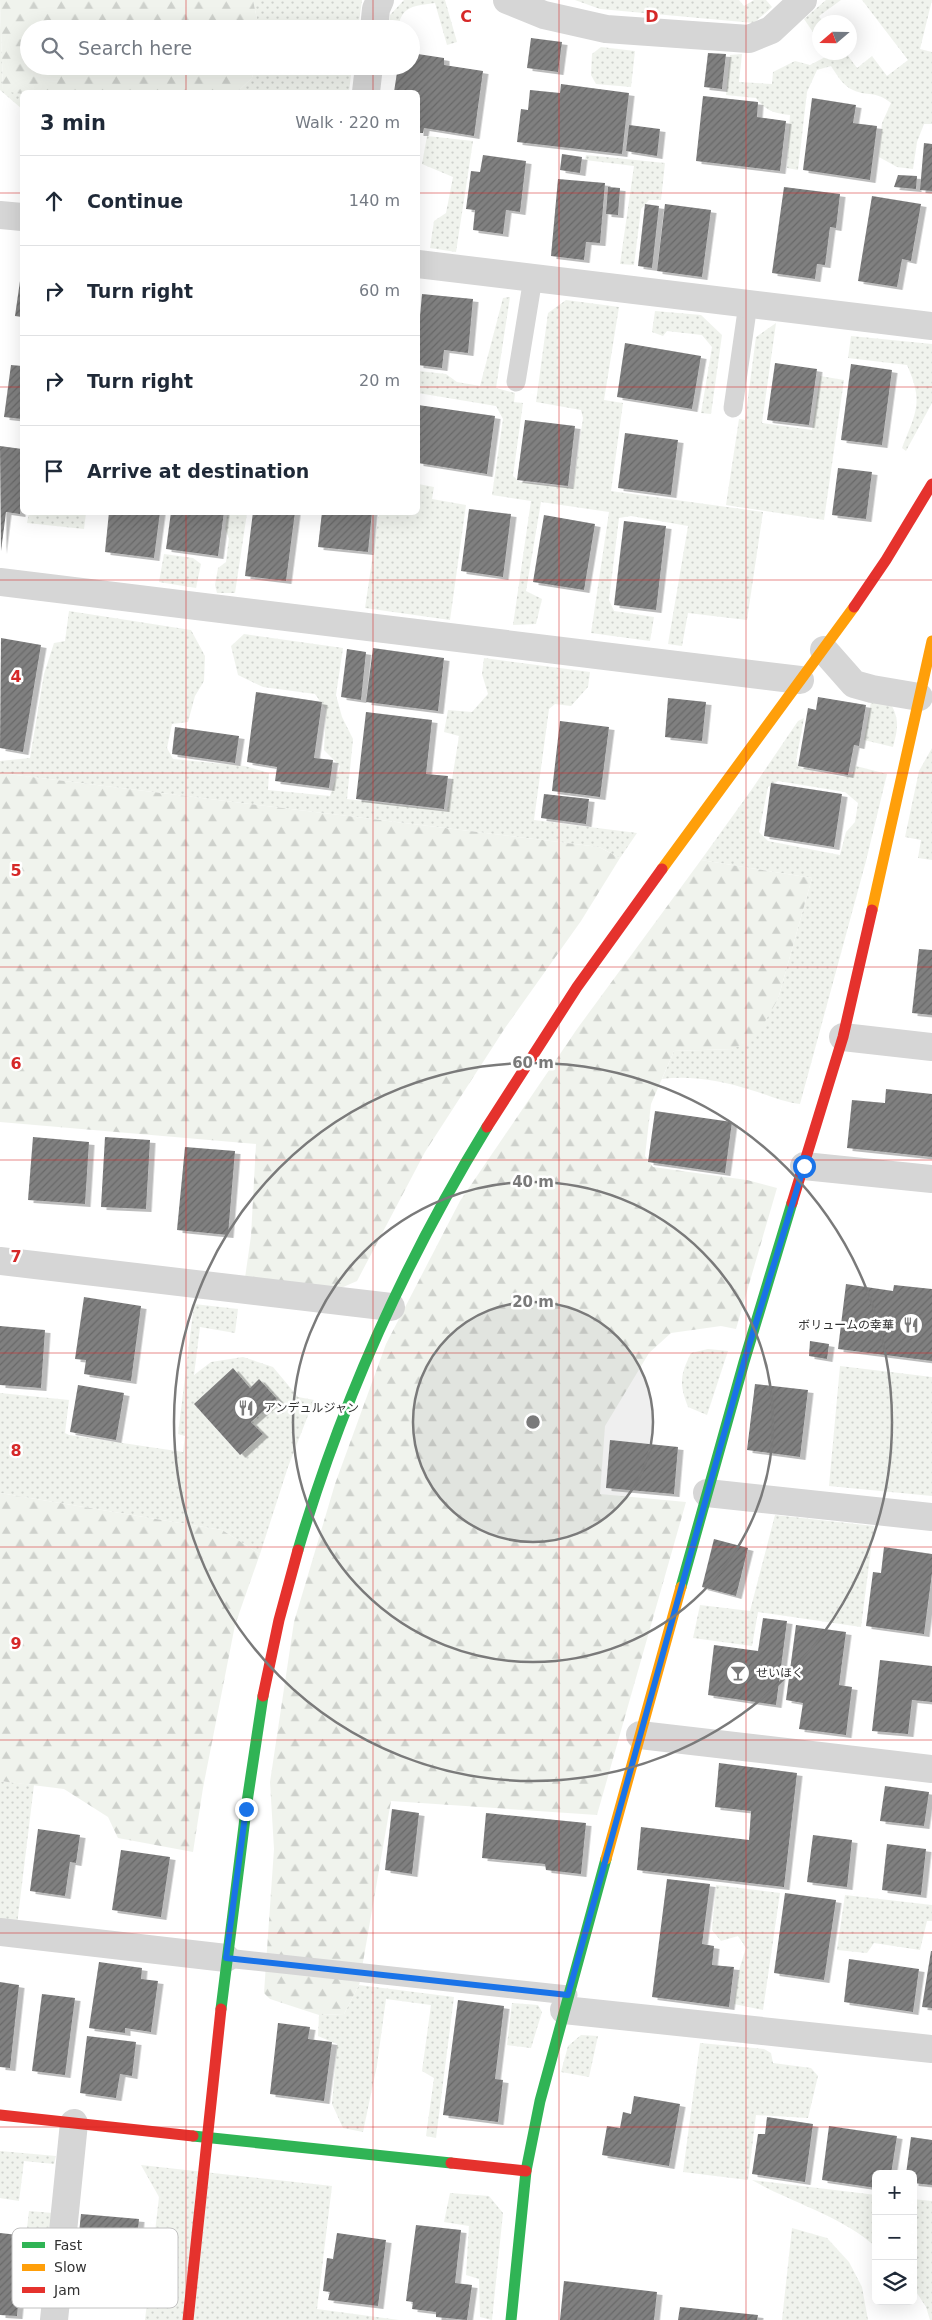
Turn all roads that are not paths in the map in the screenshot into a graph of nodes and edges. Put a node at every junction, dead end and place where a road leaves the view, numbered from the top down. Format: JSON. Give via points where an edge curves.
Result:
{"nodes":[{"id":1,"x":380,"y":0,"type":"edge"},
{"id":2,"x":507,"y":0,"type":"edge"},
{"id":3,"x":804,"y":0,"type":"edge"},
{"id":4,"x":375,"y":20,"type":"edge"},
{"id":5,"x":368,"y":75,"type":"edge"},
{"id":6,"x":366,"y":90,"type":"edge"},
{"id":7,"x":0,"y":215,"type":"edge"},
{"id":8,"x":20,"y":217,"type":"edge"},
{"id":9,"x":420,"y":264,"type":"edge"},
{"id":10,"x":533,"y":278,"type":"junction"},
{"id":11,"x":748,"y":304,"type":"junction"},
{"id":12,"x":932,"y":326,"type":"edge"},
{"id":13,"x":516,"y":382,"type":"dead end"},
{"id":14,"x":733,"y":408,"type":"dead end"},
{"id":15,"x":932,"y":484,"type":"edge"},
{"id":16,"x":0,"y":582,"type":"edge"},
{"id":17,"x":932,"y":641,"type":"edge"},
{"id":18,"x":824,"y":650,"type":"junction"},
{"id":19,"x":800,"y":680,"type":"junction"},
{"id":20,"x":922,"y":714,"type":"edge"},
{"id":21,"x":842,"y":1037,"type":"junction"},
{"id":22,"x":932,"y":1047,"type":"edge"},
{"id":23,"x":804,"y":1166,"type":"junction"},
{"id":24,"x":932,"y":1179,"type":"edge"},
{"id":25,"x":0,"y":1261,"type":"edge"},
{"id":26,"x":391,"y":1307,"type":"junction"},
{"id":27,"x":707,"y":1493,"type":"junction"},
{"id":28,"x":932,"y":1518,"type":"edge"},
{"id":29,"x":640,"y":1735,"type":"junction"},
{"id":30,"x":932,"y":1770,"type":"edge"},
{"id":31,"x":0,"y":1932,"type":"edge"},
{"id":32,"x":226,"y":1958,"type":"junction"},
{"id":33,"x":566,"y":2002,"type":"junction"},
{"id":34,"x":932,"y":2049,"type":"edge"},
{"id":35,"x":0,"y":2115,"type":"edge"},
{"id":36,"x":74,"y":2123,"type":"junction"},
{"id":37,"x":205,"y":2137,"type":"junction"},
{"id":38,"x":526,"y":2171,"type":"junction"},
{"id":39,"x":63,"y":2228,"type":"edge"},
{"id":40,"x":188,"y":2320,"type":"edge"},
{"id":41,"x":511,"y":2320,"type":"edge"}],
"edges":[{"from":1,"to":4,"type":"street"},
{"from":2,"to":3,"type":"street","via":[[544,15],[606,29],[749,38],[771,30]]},
{"from":5,"to":6,"type":"street"},
{"from":7,"to":8,"type":"street"},
{"from":9,"to":10,"type":"street"},
{"from":10,"to":11,"type":"street"},
{"from":10,"to":13,"type":"lane"},
{"from":11,"to":12,"type":"street"},
{"from":11,"to":14,"type":"lane"},
{"from":15,"to":18,"type":"street","via":[[880,570]]},
{"from":16,"to":19,"type":"street"},
{"from":17,"to":20,"type":"street"},
{"from":18,"to":19,"type":"street"},
{"from":18,"to":20,"type":"street","via":[[854,684],[872,689]]},
{"from":19,"to":26,"type":"street","via":[[588,970],[519,1074],[420,1244]]},
{"from":20,"to":21,"type":"street"},
{"from":21,"to":22,"type":"street"},
{"from":21,"to":23,"type":"street"},
{"from":23,"to":24,"type":"street"},
{"from":23,"to":27,"type":"street"},
{"from":25,"to":26,"type":"street"},
{"from":26,"to":32,"type":"street","via":[[338,1432],[287,1588],[268,1676],[246,1809]]},
{"from":27,"to":28,"type":"street"},
{"from":27,"to":29,"type":"street"},
{"from":29,"to":30,"type":"street"},
{"from":29,"to":33,"type":"street"},
{"from":31,"to":32,"type":"street"},
{"from":32,"to":33,"type":"lane"},
{"from":32,"to":37,"type":"street"},
{"from":33,"to":34,"type":"street"},
{"from":33,"to":38,"type":"street"},
{"from":35,"to":36,"type":"street"},
{"from":36,"to":37,"type":"street"},
{"from":36,"to":39,"type":"street"},
{"from":37,"to":38,"type":"street"},
{"from":37,"to":40,"type":"street"},
{"from":38,"to":41,"type":"street"}]}
